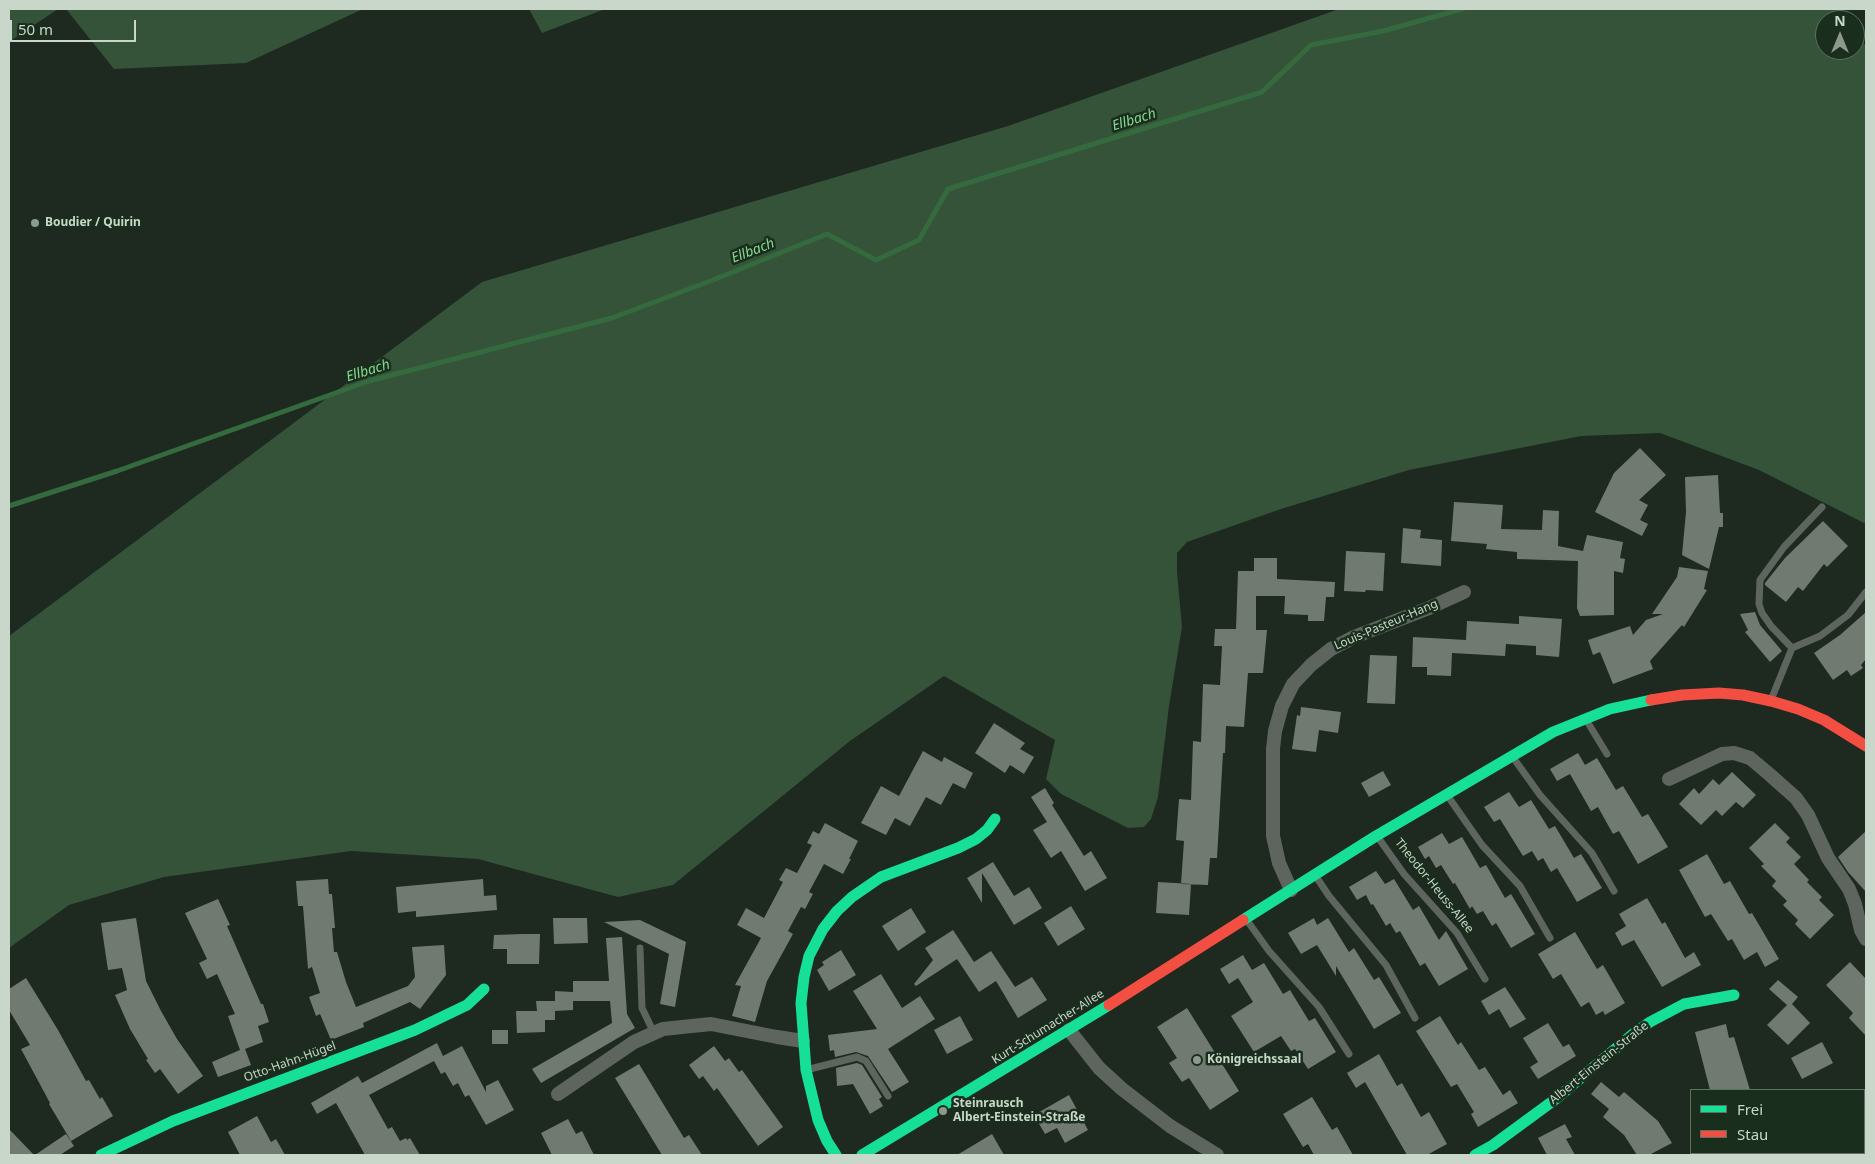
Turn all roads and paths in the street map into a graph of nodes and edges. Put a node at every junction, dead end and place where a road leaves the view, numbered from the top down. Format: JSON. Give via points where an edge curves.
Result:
{"nodes":[{"id":1,"x":1822,"y":507,"type":"dead end"},
{"id":2,"x":1464,"y":592,"type":"dead end"},
{"id":3,"x":1866,"y":592,"type":"edge"},
{"id":4,"x":1792,"y":648,"type":"junction"},
{"id":5,"x":1771,"y":701,"type":"junction"},
{"id":6,"x":1585,"y":718,"type":"junction"},
{"id":7,"x":1866,"y":746,"type":"edge"},
{"id":8,"x":1607,"y":754,"type":"dead end"},
{"id":9,"x":1512,"y":755,"type":"junction"},
{"id":10,"x":1669,"y":779,"type":"dead end"},
{"id":11,"x":1447,"y":794,"type":"junction"},
{"id":12,"x":995,"y":819,"type":"dead end"},
{"id":13,"x":1376,"y":836,"type":"junction"},
{"id":14,"x":1315,"y":874,"type":"junction"},
{"id":15,"x":1291,"y":890,"type":"junction"},
{"id":16,"x":1614,"y":891,"type":"dead end"},
{"id":17,"x":1246,"y":918,"type":"junction"},
{"id":18,"x":1865,"y":931,"type":"edge"},
{"id":19,"x":1550,"y":938,"type":"dead end"},
{"id":20,"x":640,"y":948,"type":"dead end"},
{"id":21,"x":1485,"y":979,"type":"dead end"},
{"id":22,"x":484,"y":989,"type":"dead end"},
{"id":23,"x":1734,"y":995,"type":"dead end"},
{"id":24,"x":1415,"y":1018,"type":"dead end"},
{"id":25,"x":1069,"y":1030,"type":"junction"},
{"id":26,"x":654,"y":1033,"type":"junction"},
{"id":27,"x":803,"y":1041,"type":"junction"},
{"id":28,"x":1350,"y":1054,"type":"dead end"},
{"id":29,"x":806,"y":1070,"type":"junction"},
{"id":30,"x":558,"y":1094,"type":"dead end"},
{"id":31,"x":888,"y":1096,"type":"dead end"},
{"id":32,"x":101,"y":1155,"type":"edge"},
{"id":33,"x":836,"y":1155,"type":"edge"},
{"id":34,"x":862,"y":1155,"type":"edge"},
{"id":35,"x":1217,"y":1155,"type":"edge"},
{"id":36,"x":1475,"y":1155,"type":"edge"}],
"edges":[{"from":1,"to":4,"type":"lane","via":[[1784,547],[1760,580],[1758,592],[1762,613]]},
{"from":2,"to":15,"type":"street","name":"Louis-Pasteur-Hang","via":[[1331,649],[1293,684],[1275,731],[1273,836],[1279,863]]},
{"from":3,"to":4,"type":"lane","via":[[1848,615],[1820,636]]},
{"from":4,"to":5,"type":"lane"},
{"from":5,"to":6,"type":"street","name":"Theodor-Heuss-Allee","via":[[1719,693],[1682,695],[1610,709]]},
{"from":5,"to":7,"type":"street","name":"Theodor-Heuss-Allee","via":[[1824,720]]},
{"from":6,"to":8,"type":"lane"},
{"from":6,"to":9,"type":"street","name":"Theodor-Heuss-Allee"},
{"from":9,"to":11,"type":"street","name":"Theodor-Heuss-Allee"},
{"from":9,"to":16,"type":"lane","via":[[1540,795],[1592,853]]},
{"from":10,"to":18,"type":"street","via":[[1722,754],[1734,753],[1750,758],[1796,798],[1808,815],[1828,858],[1849,889]]},
{"from":11,"to":13,"type":"street","name":"Theodor-Heuss-Allee"},
{"from":11,"to":19,"type":"lane","via":[[1482,845],[1520,886]]},
{"from":12,"to":27,"type":"street","via":[[976,839],[881,877],[837,911],[822,929],[809,956],[801,1003]]},
{"from":13,"to":14,"type":"street","name":"Theodor-Heuss-Allee"},
{"from":13,"to":21,"type":"lane","name":"Theodor-Heuss-Allee","via":[[1404,874],[1457,933]]},
{"from":14,"to":15,"type":"street","name":"Theodor-Heuss-Allee"},
{"from":14,"to":24,"type":"lane","via":[[1386,965]]},
{"from":15,"to":17,"type":"street","name":"Kurt-Schumacher-Allee"},
{"from":17,"to":25,"type":"street","name":"Kurt-Schumacher-Allee"},
{"from":17,"to":28,"type":"lane","via":[[1269,951],[1319,1007]]},
{"from":20,"to":26,"type":"lane","via":[[642,1008]]},
{"from":22,"to":32,"type":"street","name":"Otto-Hahn-Hügel","via":[[468,1005],[415,1030],[173,1121]]},
{"from":23,"to":36,"type":"street","name":"Albert-Einstein-Straße","via":[[1684,1004],[1650,1022],[1557,1098]]},
{"from":25,"to":34,"type":"street","name":"Kurt-Schumacher-Allee"},
{"from":25,"to":35,"type":"street","via":[[1099,1068],[1122,1089],[1170,1126]]},
{"from":26,"to":27,"type":"street","via":[[663,1029],[711,1024]]},
{"from":26,"to":30,"type":"street","via":[[634,1042]]},
{"from":27,"to":29,"type":"street"},
{"from":29,"to":31,"type":"lane","via":[[857,1057],[866,1061]]},
{"from":29,"to":33,"type":"street","via":[[818,1120]]}]}
